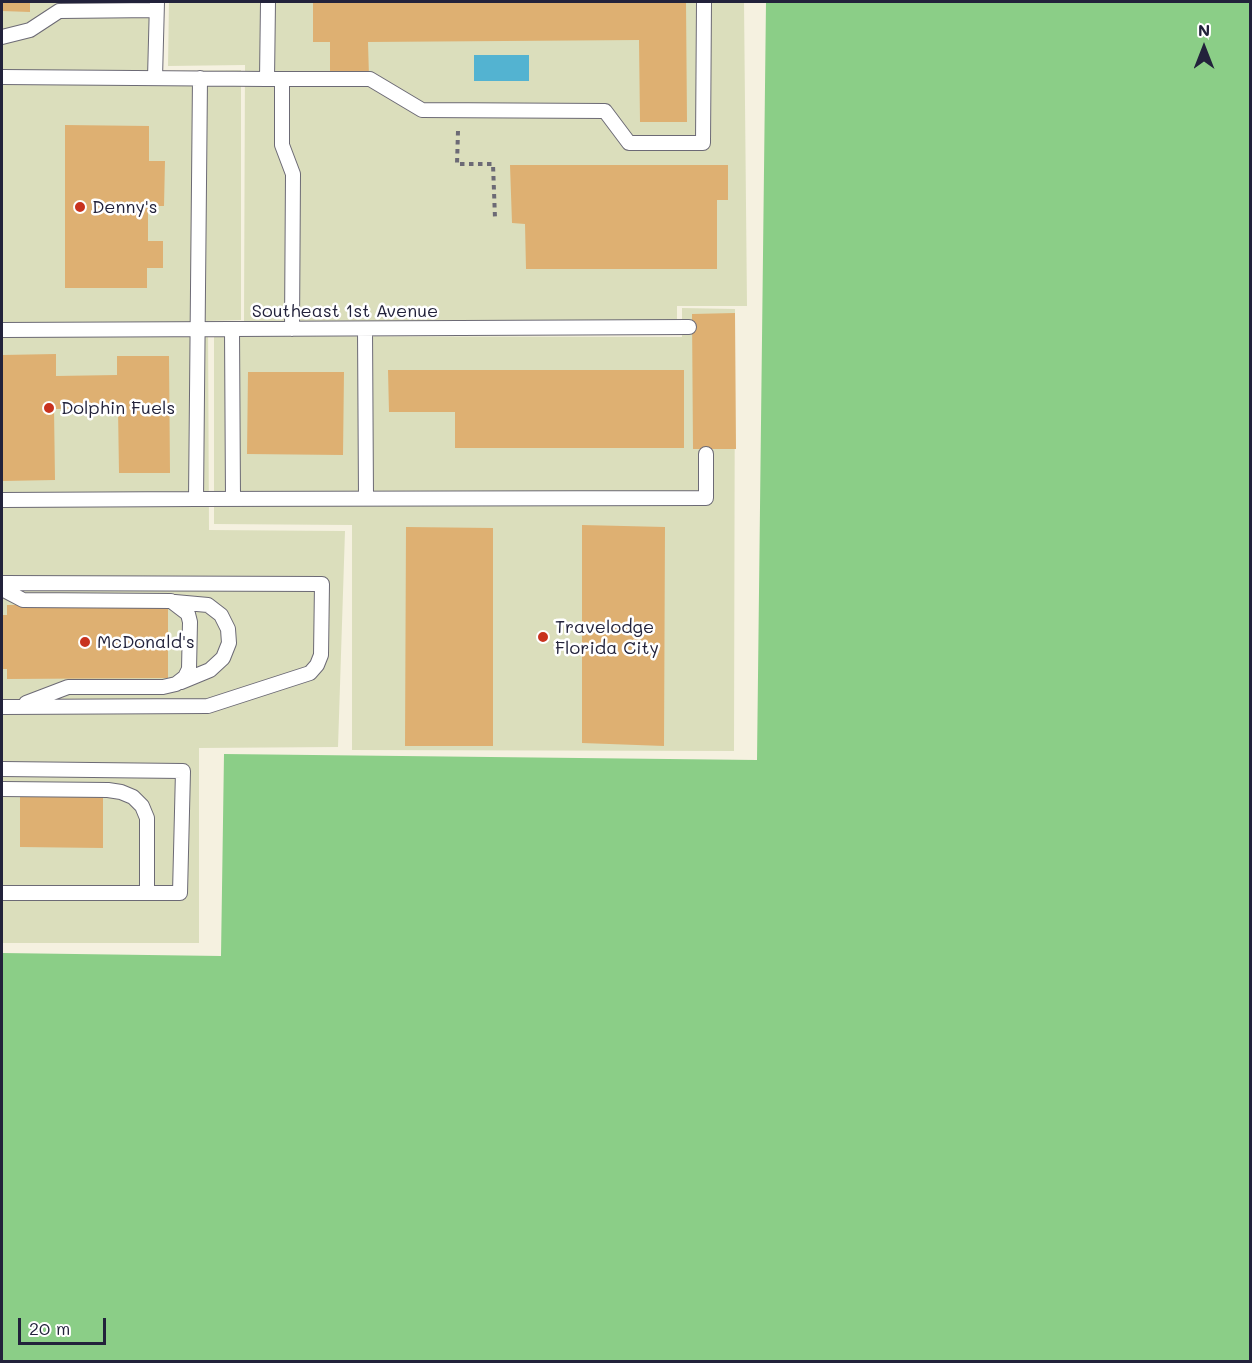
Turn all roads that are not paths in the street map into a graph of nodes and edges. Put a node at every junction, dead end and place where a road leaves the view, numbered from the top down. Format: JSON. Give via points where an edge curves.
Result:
{"nodes":[{"id":1,"x":268,"y":2,"type":"edge"},
{"id":2,"x":704,"y":2,"type":"edge"},
{"id":3,"x":157,"y":6,"type":"edge"},
{"id":4,"x":2,"y":37,"type":"edge"},
{"id":5,"x":2,"y":77,"type":"edge"},
{"id":6,"x":155,"y":78,"type":"junction"},
{"id":7,"x":200,"y":78,"type":"junction"},
{"id":8,"x":267,"y":79,"type":"junction"},
{"id":9,"x":282,"y":79,"type":"junction"},
{"id":10,"x":689,"y":327,"type":"dead end"},
{"id":11,"x":232,"y":329,"type":"junction"},
{"id":12,"x":292,"y":329,"type":"junction"},
{"id":13,"x":364,"y":329,"type":"junction"},
{"id":14,"x":2,"y":330,"type":"edge"},
{"id":15,"x":197,"y":330,"type":"junction"},
{"id":16,"x":706,"y":454,"type":"dead end"},
{"id":17,"x":366,"y":498,"type":"junction"},
{"id":18,"x":2,"y":500,"type":"edge"},
{"id":19,"x":196,"y":500,"type":"junction"},
{"id":20,"x":232,"y":500,"type":"junction"},
{"id":21,"x":2,"y":583,"type":"edge"},
{"id":22,"x":2,"y":589,"type":"edge"},
{"id":23,"x":171,"y":601,"type":"junction"},
{"id":24,"x":176,"y":684,"type":"junction"},
{"id":25,"x":9,"y":707,"type":"edge"},
{"id":26,"x":2,"y":770,"type":"edge"},
{"id":27,"x":2,"y":789,"type":"edge"},
{"id":28,"x":2,"y":893,"type":"edge"},
{"id":29,"x":147,"y":893,"type":"junction"}],
"edges":[{"from":1,"to":8,"type":"lane"},
{"from":2,"to":9,"type":"lane","via":[[703,142],[629,142],[605,111],[422,110],[370,79]]},
{"from":3,"to":4,"type":"lane","via":[[59,11],[30,30]]},
{"from":3,"to":6,"type":"lane"},
{"from":5,"to":6,"type":"lane"},
{"from":6,"to":7,"type":"lane"},
{"from":7,"to":8,"type":"lane"},
{"from":7,"to":15,"type":"lane"},
{"from":8,"to":9,"type":"lane"},
{"from":9,"to":12,"type":"lane","via":[[282,145],[292,174]]},
{"from":10,"to":13,"type":"lane","name":"Southeast 1st Avenue"},
{"from":11,"to":12,"type":"lane","name":"Southeast 1st Avenue"},
{"from":11,"to":15,"type":"lane","name":"Southeast 1st Avenue"},
{"from":11,"to":20,"type":"lane"},
{"from":12,"to":13,"type":"lane","name":"Southeast 1st Avenue"},
{"from":13,"to":17,"type":"lane"},
{"from":14,"to":15,"type":"lane","name":"Southeast 1st Avenue"},
{"from":15,"to":19,"type":"lane"},
{"from":16,"to":17,"type":"lane","via":[[706,498]]},
{"from":17,"to":20,"type":"lane"},
{"from":18,"to":19,"type":"lane"},
{"from":19,"to":20,"type":"lane"},
{"from":21,"to":25,"type":"lane","via":[[322,584],[321,655],[310,673],[208,706]]},
{"from":22,"to":23,"type":"lane","via":[[23,600]]},
{"from":23,"to":24,"type":"lane","via":[[188,614],[190,622],[189,669]]},
{"from":23,"to":24,"type":"lane","via":[[208,605],[221,615],[229,643],[223,658],[210,670]]},
{"from":24,"to":25,"type":"lane","via":[[68,687]]},
{"from":26,"to":29,"type":"lane","via":[[183,771],[180,893]]},
{"from":27,"to":29,"type":"lane","via":[[108,790],[133,797],[147,818]]},
{"from":28,"to":29,"type":"lane"}]}
